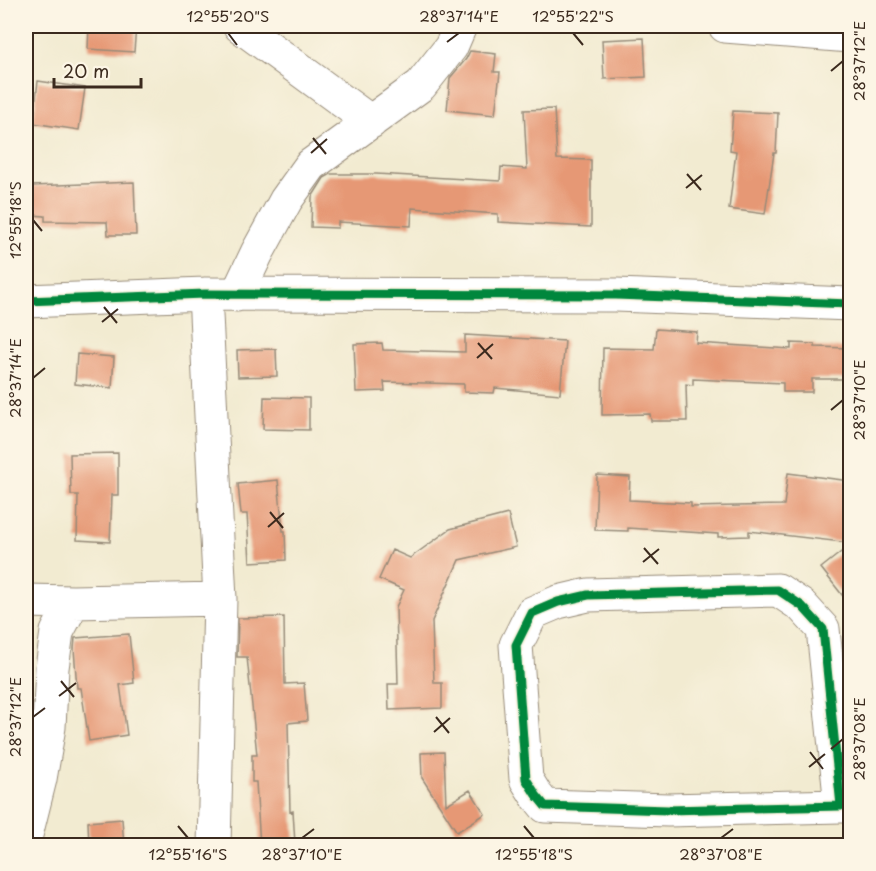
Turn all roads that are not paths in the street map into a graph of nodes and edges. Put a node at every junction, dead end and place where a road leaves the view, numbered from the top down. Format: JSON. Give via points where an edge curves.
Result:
{"nodes":[{"id":1,"x":240,"y":26,"type":"edge"},
{"id":2,"x":460,"y":26,"type":"edge"},
{"id":3,"x":725,"y":26,"type":"edge"},
{"id":4,"x":850,"y":36,"type":"edge"},
{"id":5,"x":371,"y":122,"type":"junction"},
{"id":6,"x":205,"y":294,"type":"junction"},
{"id":7,"x":237,"y":295,"type":"junction"},
{"id":8,"x":26,"y":301,"type":"edge"},
{"id":9,"x":850,"y":304,"type":"edge"},
{"id":10,"x":220,"y":599,"type":"junction"},
{"id":11,"x":26,"y":601,"type":"edge"},
{"id":12,"x":73,"y":602,"type":"junction"},
{"id":13,"x":846,"y":806,"type":"edge"},
{"id":14,"x":26,"y":835,"type":"edge"},
{"id":15,"x":214,"y":846,"type":"edge"}],
"edges":[{"from":1,"to":5,"type":"street"},
{"from":2,"to":5,"type":"street","via":[[451,47],[421,85]]},
{"from":3,"to":4,"type":"street"},
{"from":5,"to":7,"type":"street","via":[[311,165],[286,200]]},
{"from":6,"to":7,"type":"street"},
{"from":6,"to":8,"type":"street"},
{"from":6,"to":10,"type":"street"},
{"from":7,"to":9,"type":"street","via":[[616,295]]},
{"from":10,"to":12,"type":"street"},
{"from":10,"to":15,"type":"street"},
{"from":11,"to":12,"type":"street"},
{"from":12,"to":14,"type":"street","via":[[57,632],[49,727]]},
{"from":13,"to":13,"type":"street","via":[[668,810],[545,806],[526,779],[516,645],[532,613],[588,595],[778,590],[802,606],[823,629]]}]}
